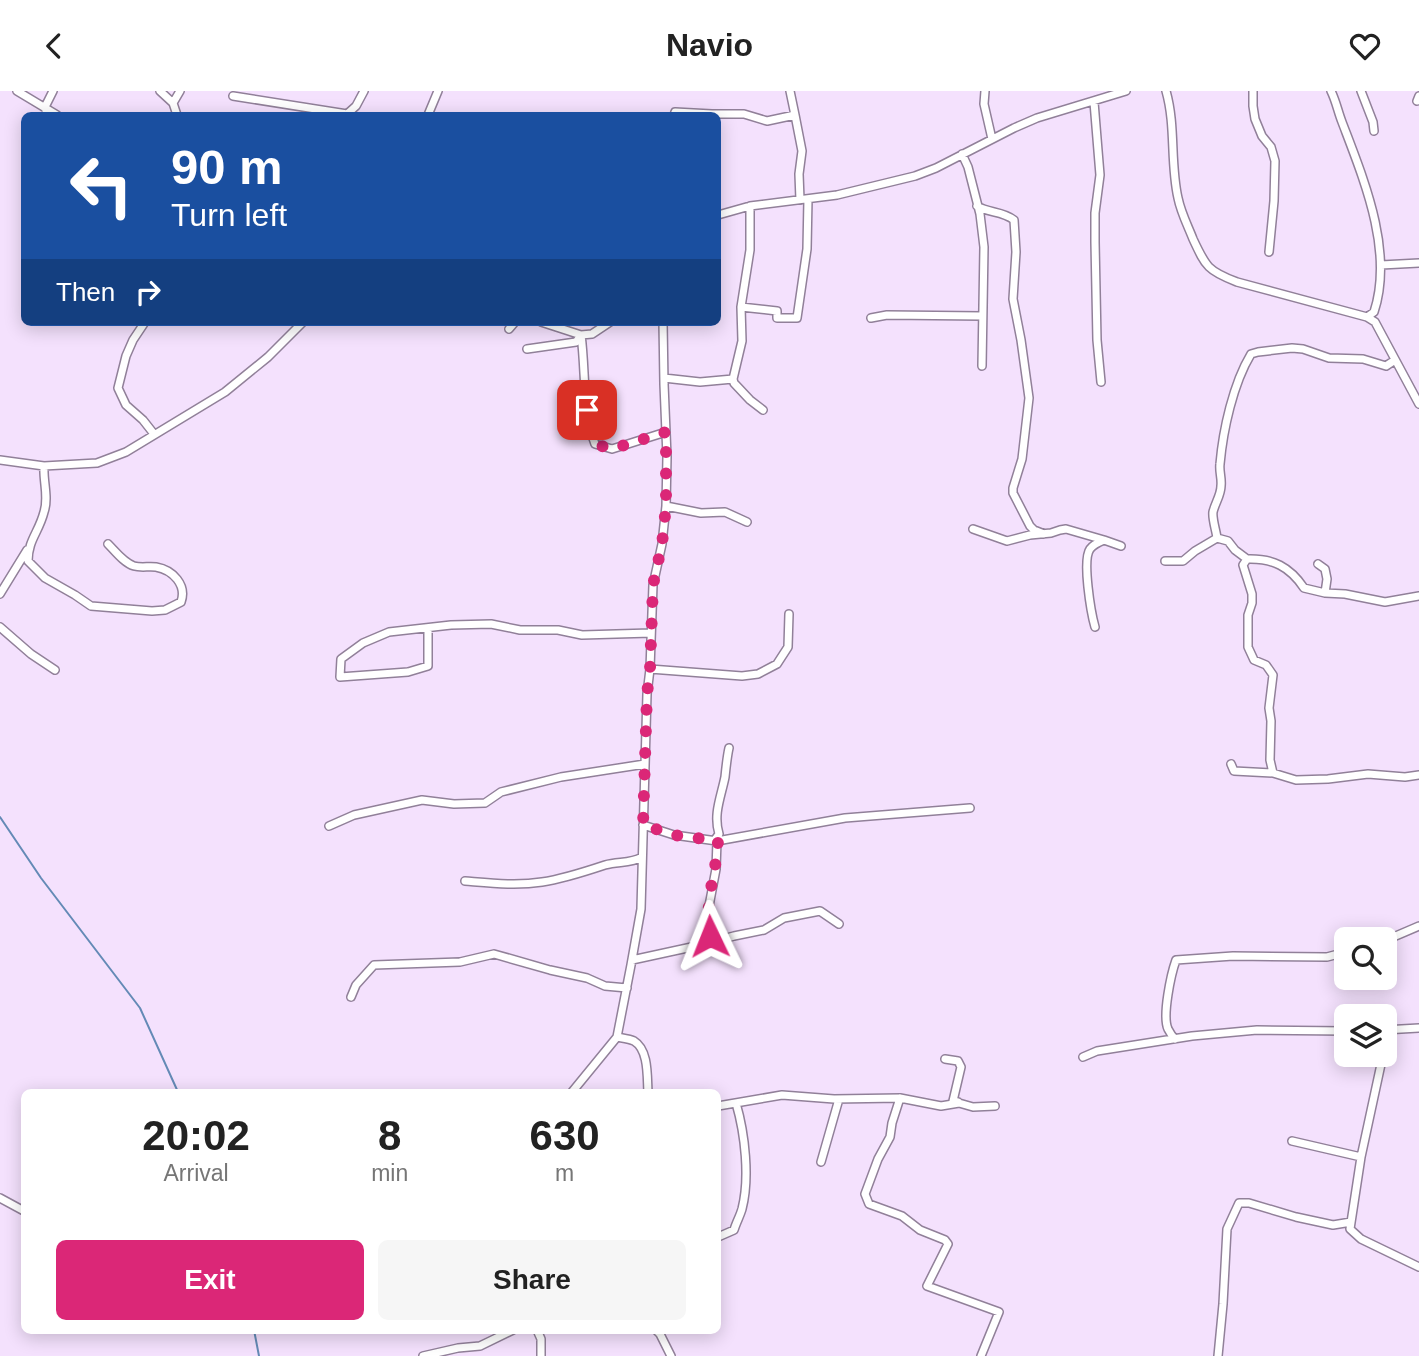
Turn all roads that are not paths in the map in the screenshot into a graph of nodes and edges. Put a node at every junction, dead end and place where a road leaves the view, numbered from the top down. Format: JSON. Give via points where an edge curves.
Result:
{"nodes":[{"id":1,"x":17,"y":91,"type":"edge"},
{"id":2,"x":53,"y":91,"type":"edge"},
{"id":3,"x":160,"y":91,"type":"edge"},
{"id":4,"x":180,"y":91,"type":"edge"},
{"id":5,"x":364,"y":91,"type":"edge"},
{"id":6,"x":438,"y":91,"type":"edge"},
{"id":7,"x":790,"y":91,"type":"edge"},
{"id":8,"x":985,"y":91,"type":"edge"},
{"id":9,"x":1126,"y":91,"type":"edge"},
{"id":10,"x":1166,"y":91,"type":"edge"},
{"id":11,"x":1252,"y":91,"type":"edge"},
{"id":12,"x":1331,"y":91,"type":"edge"},
{"id":13,"x":1361,"y":91,"type":"edge"},
{"id":14,"x":233,"y":96,"type":"dead end"},
{"id":15,"x":1094,"y":102,"type":"junction"},
{"id":16,"x":173,"y":103,"type":"junction"},
{"id":17,"x":46,"y":111,"type":"edge"},
{"id":18,"x":176,"y":112,"type":"edge"},
{"id":19,"x":328,"y":112,"type":"edge"},
{"id":20,"x":349,"y":112,"type":"edge"},
{"id":21,"x":429,"y":112,"type":"edge"},
{"id":22,"x":721,"y":113,"type":"edge"},
{"id":23,"x":795,"y":115,"type":"junction"},
{"id":24,"x":1374,"y":131,"type":"dead end"},
{"id":25,"x":992,"y":139,"type":"junction"},
{"id":26,"x":962,"y":154,"type":"junction"},
{"id":27,"x":804,"y":199,"type":"junction"},
{"id":28,"x":750,"y":206,"type":"junction"},
{"id":29,"x":977,"y":206,"type":"junction"},
{"id":30,"x":721,"y":214,"type":"edge"},
{"id":31,"x":1269,"y":252,"type":"dead end"},
{"id":32,"x":1419,"y":263,"type":"edge"},
{"id":33,"x":1381,"y":265,"type":"junction"},
{"id":34,"x":741,"y":307,"type":"junction"},
{"id":35,"x":982,"y":316,"type":"junction"},
{"id":36,"x":1367,"y":317,"type":"junction"},
{"id":37,"x":871,"y":318,"type":"dead end"},
{"id":38,"x":143,"y":326,"type":"edge"},
{"id":39,"x":299,"y":326,"type":"edge"},
{"id":40,"x":512,"y":326,"type":"edge"},
{"id":41,"x":553,"y":326,"type":"edge"},
{"id":42,"x":604,"y":326,"type":"edge"},
{"id":43,"x":663,"y":326,"type":"edge"},
{"id":44,"x":509,"y":329,"type":"dead end"},
{"id":45,"x":581,"y":335,"type":"junction"},
{"id":46,"x":527,"y":349,"type":"dead end"},
{"id":47,"x":1395,"y":360,"type":"junction"},
{"id":48,"x":982,"y":366,"type":"dead end"},
{"id":49,"x":663,"y":378,"type":"junction"},
{"id":50,"x":733,"y":379,"type":"junction"},
{"id":51,"x":1101,"y":382,"type":"dead end"},
{"id":52,"x":1419,"y":404,"type":"edge"},
{"id":53,"x":763,"y":410,"type":"dead end"},
{"id":54,"x":666,"y":432,"type":"junction"},
{"id":55,"x":154,"y":434,"type":"junction"},
{"id":56,"x":0,"y":460,"type":"edge"},
{"id":57,"x":44,"y":466,"type":"junction"},
{"id":58,"x":666,"y":506,"type":"junction"},
{"id":59,"x":747,"y":522,"type":"dead end"},
{"id":60,"x":974,"y":529,"type":"dead end"},
{"id":61,"x":1044,"y":534,"type":"junction"},
{"id":62,"x":1217,"y":538,"type":"junction"},
{"id":63,"x":1104,"y":540,"type":"junction"},
{"id":64,"x":108,"y":544,"type":"dead end"},
{"id":65,"x":1121,"y":546,"type":"dead end"},
{"id":66,"x":29,"y":547,"type":"junction"},
{"id":67,"x":1247,"y":559,"type":"junction"},
{"id":68,"x":1164,"y":561,"type":"dead end"},
{"id":69,"x":1318,"y":564,"type":"dead end"},
{"id":70,"x":1325,"y":593,"type":"junction"},
{"id":71,"x":0,"y":594,"type":"edge"},
{"id":72,"x":1419,"y":596,"type":"edge"},
{"id":73,"x":789,"y":614,"type":"dead end"},
{"id":74,"x":0,"y":627,"type":"edge"},
{"id":75,"x":1095,"y":627,"type":"dead end"},
{"id":76,"x":428,"y":628,"type":"junction"},
{"id":77,"x":650,"y":633,"type":"junction"},
{"id":78,"x":650,"y":669,"type":"junction"},
{"id":79,"x":55,"y":670,"type":"dead end"},
{"id":80,"x":729,"y":748,"type":"dead end"},
{"id":81,"x":646,"y":764,"type":"junction"},
{"id":82,"x":1231,"y":764,"type":"dead end"},
{"id":83,"x":1273,"y":773,"type":"junction"},
{"id":84,"x":1419,"y":775,"type":"edge"},
{"id":85,"x":970,"y":807,"type":"dead end"},
{"id":86,"x":643,"y":825,"type":"junction"},
{"id":87,"x":329,"y":826,"type":"dead end"},
{"id":88,"x":716,"y":841,"type":"junction"},
{"id":89,"x":642,"y":857,"type":"junction"},
{"id":90,"x":465,"y":881,"type":"dead end"},
{"id":91,"x":839,"y":924,"type":"dead end"},
{"id":92,"x":1419,"y":926,"type":"edge"},
{"id":93,"x":1397,"y":935,"type":"edge"},
{"id":94,"x":710,"y":942,"type":"junction"},
{"id":95,"x":1334,"y":955,"type":"edge"},
{"id":96,"x":632,"y":960,"type":"junction"},
{"id":97,"x":627,"y":988,"type":"junction"},
{"id":98,"x":351,"y":997,"type":"dead end"},
{"id":99,"x":1419,"y":1028,"type":"edge"},
{"id":100,"x":1397,"y":1029,"type":"edge"},
{"id":101,"x":1334,"y":1031,"type":"edge"},
{"id":102,"x":617,"y":1037,"type":"junction"},
{"id":103,"x":1175,"y":1039,"type":"junction"},
{"id":104,"x":1083,"y":1056,"type":"dead end"},
{"id":105,"x":945,"y":1059,"type":"dead end"},
{"id":106,"x":1380,"y":1067,"type":"edge"},
{"id":107,"x":574,"y":1089,"type":"edge"},
{"id":108,"x":648,"y":1089,"type":"edge"},
{"id":109,"x":900,"y":1098,"type":"junction"},
{"id":110,"x":839,"y":1099,"type":"junction"},
{"id":111,"x":736,"y":1103,"type":"junction"},
{"id":112,"x":959,"y":1103,"type":"junction"},
{"id":113,"x":721,"y":1106,"type":"edge"},
{"id":114,"x":995,"y":1106,"type":"dead end"},
{"id":115,"x":1292,"y":1141,"type":"dead end"},
{"id":116,"x":1361,"y":1157,"type":"junction"},
{"id":117,"x":821,"y":1163,"type":"dead end"},
{"id":118,"x":0,"y":1198,"type":"edge"},
{"id":119,"x":21,"y":1209,"type":"edge"},
{"id":120,"x":1351,"y":1222,"type":"junction"},
{"id":121,"x":721,"y":1236,"type":"edge"},
{"id":122,"x":1419,"y":1267,"type":"edge"},
{"id":123,"x":505,"y":1334,"type":"edge"},
{"id":124,"x":539,"y":1334,"type":"edge"},
{"id":125,"x":658,"y":1334,"type":"edge"},
{"id":126,"x":480,"y":1346,"type":"junction"},
{"id":127,"x":424,"y":1356,"type":"edge"},
{"id":128,"x":480,"y":1356,"type":"edge"},
{"id":129,"x":541,"y":1356,"type":"edge"},
{"id":130,"x":671,"y":1356,"type":"edge"},
{"id":131,"x":981,"y":1356,"type":"edge"},
{"id":132,"x":1218,"y":1356,"type":"edge"}],
"edges":[{"from":1,"to":17,"type":"street"},
{"from":2,"to":17,"type":"street"},
{"from":3,"to":16,"type":"street"},
{"from":4,"to":16,"type":"street"},
{"from":5,"to":20,"type":"street"},
{"from":6,"to":21,"type":"street"},
{"from":7,"to":23,"type":"street"},
{"from":8,"to":25,"type":"street"},
{"from":9,"to":15,"type":"street"},
{"from":10,"to":36,"type":"street","via":[[1178,199],[1210,270],[1237,282]]},
{"from":11,"to":31,"type":"street","via":[[1255,119],[1275,161]]},
{"from":12,"to":33,"type":"street","via":[[1377,230]]},
{"from":13,"to":24,"type":"street"},
{"from":14,"to":19,"type":"street"},
{"from":15,"to":25,"type":"street","via":[[1037,118]]},
{"from":15,"to":51,"type":"street","via":[[1100,175],[1095,242]]},
{"from":16,"to":18,"type":"street"},
{"from":22,"to":23,"type":"street","via":[[767,121]]},
{"from":23,"to":27,"type":"street"},
{"from":25,"to":26,"type":"street"},
{"from":26,"to":27,"type":"street","via":[[915,176]]},
{"from":26,"to":29,"type":"street"},
{"from":27,"to":28,"type":"street"},
{"from":27,"to":34,"type":"street","via":[[807,249],[797,318],[776,318],[777,311]]},
{"from":28,"to":30,"type":"street"},
{"from":28,"to":34,"type":"street","via":[[750,250]]},
{"from":29,"to":35,"type":"street","via":[[984,247]]},
{"from":29,"to":61,"type":"street","via":[[1014,220],[1013,299],[1028,398],[1022,459],[1013,493],[1030,526]]},
{"from":32,"to":33,"type":"street"},
{"from":33,"to":36,"type":"street","via":[[1376,306]]},
{"from":34,"to":50,"type":"street","via":[[742,341]]},
{"from":35,"to":37,"type":"street"},
{"from":35,"to":48,"type":"street"},
{"from":36,"to":47,"type":"street","via":[[1375,322]]},
{"from":38,"to":55,"type":"street","via":[[126,356],[118,388],[125,405]]},
{"from":39,"to":55,"type":"street","via":[[225,392]]},
{"from":40,"to":44,"type":"street"},
{"from":41,"to":45,"type":"street"},
{"from":42,"to":45,"type":"street"},
{"from":43,"to":49,"type":"street"},
{"from":45,"to":46,"type":"street","via":[[576,342]]},
{"from":45,"to":54,"type":"street","via":[[588,426],[595,444],[612,449]]},
{"from":47,"to":52,"type":"street"},
{"from":47,"to":62,"type":"street","via":[[1386,366],[1292,348],[1251,354],[1236,387],[1225,434],[1221,490],[1212,515]]},
{"from":49,"to":50,"type":"street"},
{"from":49,"to":54,"type":"street"},
{"from":50,"to":53,"type":"street"},
{"from":54,"to":58,"type":"street"},
{"from":55,"to":57,"type":"street","via":[[97,464]]},
{"from":56,"to":57,"type":"street"},
{"from":57,"to":66,"type":"street","via":[[44,512]]},
{"from":58,"to":59,"type":"street","via":[[725,512]]},
{"from":58,"to":77,"type":"street"},
{"from":60,"to":61,"type":"street","via":[[1007,541]]},
{"from":61,"to":63,"type":"street","via":[[1066,530]]},
{"from":62,"to":67,"type":"street","via":[[1228,541]]},
{"from":62,"to":68,"type":"street","via":[[1183,561]]},
{"from":63,"to":65,"type":"street"},
{"from":63,"to":75,"type":"street","via":[[1088,551]]},
{"from":64,"to":66,"type":"street","via":[[132,566],[156,567],[180,581],[181,602],[152,611],[91,606],[34,568],[28,561]]},
{"from":66,"to":71,"type":"street"},
{"from":67,"to":70,"type":"street","via":[[1263,558],[1282,566],[1304,588]]},
{"from":67,"to":83,"type":"street","via":[[1243,565],[1252,594],[1248,647],[1254,660],[1266,665],[1273,675],[1269,708]]},
{"from":69,"to":70,"type":"street","via":[[1325,569]]},
{"from":70,"to":72,"type":"street","via":[[1385,602]]},
{"from":73,"to":78,"type":"street","via":[[788,647],[777,664],[758,674]]},
{"from":74,"to":79,"type":"street"},
{"from":76,"to":76,"type":"street","via":[[428,666],[340,677],[341,659],[363,643],[389,632]]},
{"from":76,"to":77,"type":"street","via":[[491,624],[582,635]]},
{"from":77,"to":78,"type":"street"},
{"from":78,"to":81,"type":"street"},
{"from":80,"to":88,"type":"street","via":[[716,814]]},
{"from":81,"to":86,"type":"street"},
{"from":81,"to":87,"type":"street","via":[[561,777],[501,792],[485,803],[422,800],[354,815]]},
{"from":82,"to":83,"type":"street","via":[[1234,771]]},
{"from":83,"to":84,"type":"street","via":[[1296,781]]},
{"from":85,"to":88,"type":"street","via":[[845,818]]},
{"from":86,"to":88,"type":"street"},
{"from":86,"to":89,"type":"street"},
{"from":88,"to":94,"type":"street"},
{"from":89,"to":90,"type":"street","via":[[541,883]]},
{"from":89,"to":96,"type":"street"},
{"from":91,"to":94,"type":"street","via":[[820,911]]},
{"from":92,"to":93,"type":"street"},
{"from":94,"to":96,"type":"street"},
{"from":95,"to":103,"type":"street","via":[[1176,960],[1166,1019]]},
{"from":96,"to":97,"type":"street"},
{"from":97,"to":98,"type":"street","via":[[605,986],[494,954],[460,962],[374,965]]},
{"from":97,"to":102,"type":"street"},
{"from":99,"to":100,"type":"street"},
{"from":101,"to":103,"type":"street","via":[[1257,1030]]},
{"from":102,"to":107,"type":"street"},
{"from":102,"to":108,"type":"street","via":[[635,1042],[643,1051]]},
{"from":103,"to":104,"type":"street"},
{"from":105,"to":112,"type":"street","via":[[958,1061],[961,1067],[953,1101]]},
{"from":106,"to":116,"type":"street"},
{"from":109,"to":110,"type":"street"},
{"from":109,"to":112,"type":"street","via":[[941,1106]]},
{"from":109,"to":131,"type":"street","via":[[890,1137],[865,1194],[869,1204],[902,1216],[948,1244],[927,1286],[999,1312]]},
{"from":110,"to":111,"type":"street","via":[[782,1095]]},
{"from":110,"to":117,"type":"street"},
{"from":111,"to":113,"type":"street"},
{"from":111,"to":121,"type":"street","via":[[743,1125],[746,1167],[742,1208],[734,1230]]},
{"from":112,"to":114,"type":"street"},
{"from":115,"to":116,"type":"street"},
{"from":116,"to":120,"type":"street"},
{"from":118,"to":119,"type":"street"},
{"from":120,"to":122,"type":"street","via":[[1350,1229],[1361,1239]]},
{"from":120,"to":132,"type":"street","via":[[1333,1225],[1239,1203],[1227,1229]]},
{"from":123,"to":126,"type":"street"},
{"from":124,"to":129,"type":"street"},
{"from":125,"to":130,"type":"street"},
{"from":126,"to":127,"type":"street"},
{"from":126,"to":128,"type":"street"}]}
